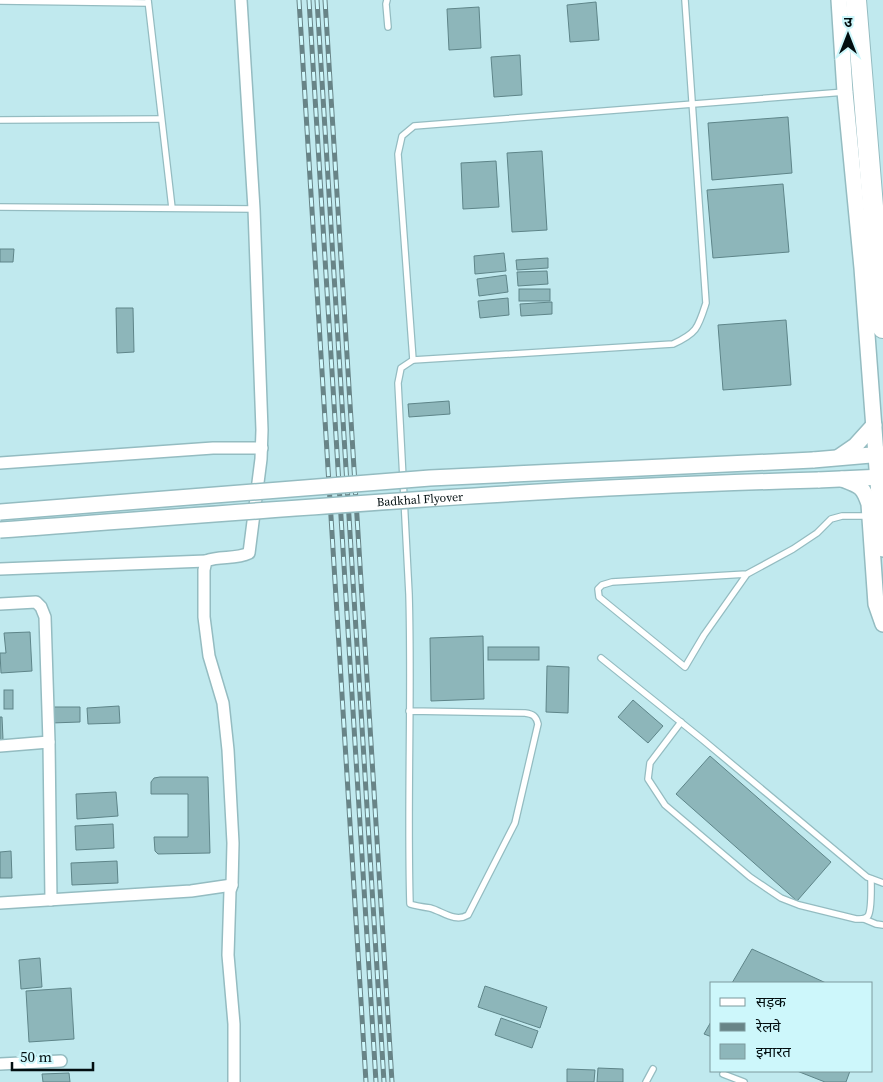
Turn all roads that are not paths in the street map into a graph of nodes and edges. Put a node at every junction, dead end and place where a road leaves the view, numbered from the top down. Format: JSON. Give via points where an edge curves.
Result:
{"nodes":[{"id":1,"x":241,"y":0,"type":"edge"},
{"id":2,"x":387,"y":0,"type":"edge"},
{"id":3,"x":685,"y":0,"type":"edge"},
{"id":4,"x":839,"y":0,"type":"edge"},
{"id":5,"x":856,"y":0,"type":"edge"},
{"id":6,"x":148,"y":1,"type":"edge"},
{"id":7,"x":0,"y":2,"type":"edge"},
{"id":8,"x":388,"y":27,"type":"dead end"},
{"id":9,"x":845,"y":92,"type":"junction"},
{"id":10,"x":693,"y":104,"type":"junction"},
{"id":11,"x":161,"y":119,"type":"junction"},
{"id":12,"x":0,"y":120,"type":"edge"},
{"id":13,"x":0,"y":207,"type":"edge"},
{"id":14,"x":172,"y":208,"type":"junction"},
{"id":15,"x":254,"y":209,"type":"junction"},
{"id":16,"x":883,"y":328,"type":"edge"},
{"id":17,"x":412,"y":360,"type":"junction"},
{"id":18,"x":877,"y":418,"type":"edge"},
{"id":19,"x":262,"y":448,"type":"junction"},
{"id":20,"x":880,"y":455,"type":"edge"},
{"id":21,"x":838,"y":458,"type":"junction"},
{"id":22,"x":0,"y":463,"type":"edge"},
{"id":23,"x":880,"y":477,"type":"edge"},
{"id":24,"x":842,"y":479,"type":"junction"},
{"id":25,"x":0,"y":512,"type":"edge"},
{"id":26,"x":870,"y":516,"type":"junction"},
{"id":27,"x":0,"y":530,"type":"edge"},
{"id":28,"x":883,"y":545,"type":"edge"},
{"id":29,"x":883,"y":549,"type":"edge"},
{"id":30,"x":206,"y":561,"type":"junction"},
{"id":31,"x":0,"y":569,"type":"edge"},
{"id":32,"x":747,"y":574,"type":"junction"},
{"id":33,"x":0,"y":604,"type":"edge"},
{"id":34,"x":883,"y":624,"type":"edge"},
{"id":35,"x":601,"y":658,"type":"dead end"},
{"id":36,"x":409,"y":711,"type":"junction"},
{"id":37,"x":681,"y":722,"type":"junction"},
{"id":38,"x":49,"y":742,"type":"junction"},
{"id":39,"x":0,"y":746,"type":"edge"},
{"id":40,"x":871,"y":879,"type":"junction"},
{"id":41,"x":883,"y":883,"type":"edge"},
{"id":42,"x":232,"y":885,"type":"junction"},
{"id":43,"x":51,"y":900,"type":"junction"},
{"id":44,"x":0,"y":903,"type":"edge"},
{"id":45,"x":864,"y":919,"type":"junction"},
{"id":46,"x":883,"y":926,"type":"edge"},
{"id":47,"x":61,"y":1061,"type":"dead end"},
{"id":48,"x":0,"y":1064,"type":"edge"},
{"id":49,"x":653,"y":1069,"type":"dead end"},
{"id":50,"x":723,"y":1074,"type":"dead end"},
{"id":51,"x":234,"y":1082,"type":"edge"},
{"id":52,"x":646,"y":1082,"type":"edge"},
{"id":53,"x":744,"y":1082,"type":"edge"}],
"edges":[{"from":1,"to":15,"type":"street"},
{"from":2,"to":8,"type":"lane"},
{"from":3,"to":10,"type":"lane"},
{"from":4,"to":9,"type":"main road"},
{"from":5,"to":16,"type":"highway"},
{"from":6,"to":7,"type":"lane"},
{"from":6,"to":11,"type":"lane"},
{"from":9,"to":10,"type":"lane"},
{"from":9,"to":18,"type":"main road"},
{"from":10,"to":17,"type":"lane","via":[[706,303],[690,336],[673,344]]},
{"from":10,"to":17,"type":"lane","via":[[414,126],[402,136],[398,154]]},
{"from":11,"to":12,"type":"lane"},
{"from":11,"to":14,"type":"lane"},
{"from":13,"to":14,"type":"lane"},
{"from":14,"to":15,"type":"lane"},
{"from":15,"to":19,"type":"street"},
{"from":17,"to":36,"type":"lane","via":[[401,368],[398,382],[409,594]]},
{"from":18,"to":20,"type":"main road"},
{"from":18,"to":21,"type":"main road","via":[[855,446]]},
{"from":19,"to":22,"type":"street","via":[[213,448]]},
{"from":19,"to":30,"type":"street","via":[[249,553],[242,557],[215,557]]},
{"from":20,"to":21,"type":"main road","name":"Badkhal Flyover"},
{"from":20,"to":23,"type":"main road"},
{"from":21,"to":25,"type":"main road","name":"Badkhal Flyover","bridge":true,"via":[[430,478]]},
{"from":23,"to":24,"type":"main road","name":"Badkhal Flyover"},
{"from":23,"to":28,"type":"main road"},
{"from":24,"to":26,"type":"main road","via":[[865,491]]},
{"from":24,"to":27,"type":"main road","name":"Badkhal Flyover","bridge":true,"via":[[496,494]]},
{"from":26,"to":32,"type":"lane","via":[[831,519],[818,533]]},
{"from":26,"to":34,"type":"main road","via":[[876,604]]},
{"from":28,"to":29,"type":"main road"},
{"from":30,"to":31,"type":"street"},
{"from":30,"to":42,"type":"street","via":[[204,617],[209,656],[223,703],[228,750]]},
{"from":32,"to":32,"type":"lane","via":[[612,582],[598,589],[599,597],[685,667]]},
{"from":33,"to":38,"type":"street","via":[[36,602],[45,617]]},
{"from":35,"to":37,"type":"lane"},
{"from":36,"to":36,"type":"lane","via":[[525,713],[537,718],[515,823],[464,918],[410,904]]},
{"from":37,"to":40,"type":"lane"},
{"from":37,"to":45,"type":"lane","via":[[650,762],[648,770],[648,779],[665,805],[750,877],[781,898],[835,915]]},
{"from":38,"to":39,"type":"street"},
{"from":38,"to":43,"type":"street"},
{"from":40,"to":41,"type":"lane"},
{"from":40,"to":45,"type":"lane","via":[[870,909]]},
{"from":42,"to":43,"type":"street","via":[[190,891]]},
{"from":42,"to":51,"type":"street","via":[[228,955],[234,1024]]},
{"from":43,"to":44,"type":"street"},
{"from":45,"to":46,"type":"lane"},
{"from":47,"to":48,"type":"street"},
{"from":49,"to":52,"type":"lane"},
{"from":50,"to":53,"type":"lane"}]}
